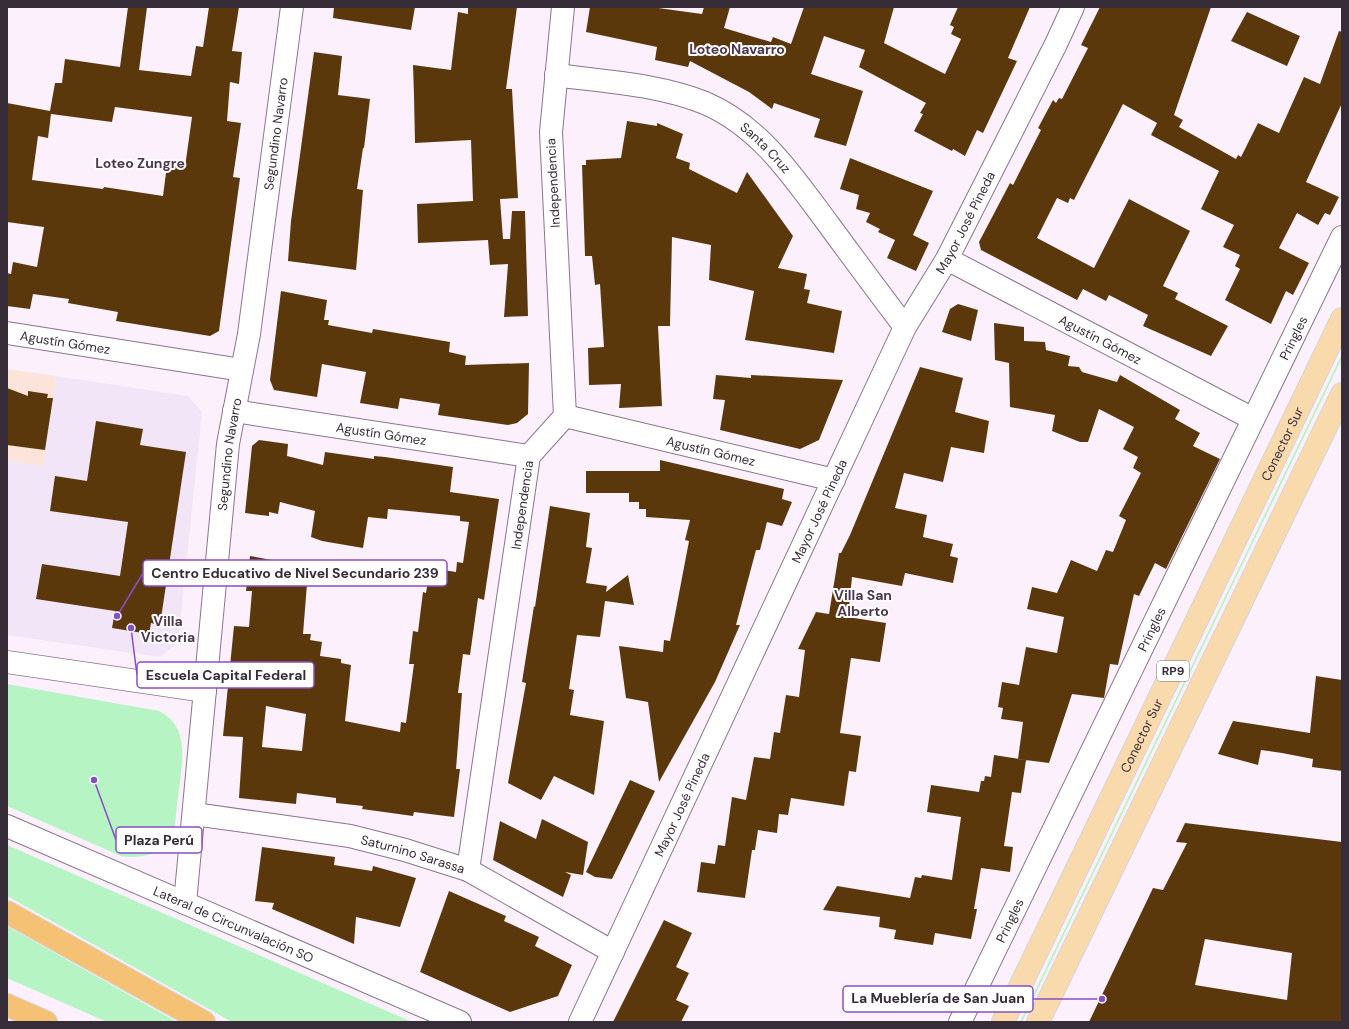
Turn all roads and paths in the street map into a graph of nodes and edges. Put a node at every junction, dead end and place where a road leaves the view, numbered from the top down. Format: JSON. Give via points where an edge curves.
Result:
{"nodes":[{"id":1,"x":292,"y":7,"type":"edge"},
{"id":2,"x":564,"y":7,"type":"edge"},
{"id":3,"x":1073,"y":7,"type":"edge"},
{"id":4,"x":556,"y":75,"type":"junction"},
{"id":5,"x":1342,"y":237,"type":"edge"},
{"id":6,"x":947,"y":260,"type":"junction"},
{"id":7,"x":1342,"y":319,"type":"edge"},
{"id":8,"x":905,"y":327,"type":"junction"},
{"id":9,"x":7,"y":333,"type":"edge"},
{"id":10,"x":242,"y":370,"type":"junction"},
{"id":11,"x":1342,"y":394,"type":"edge"},
{"id":12,"x":234,"y":410,"type":"junction"},
{"id":13,"x":565,"y":416,"type":"junction"},
{"id":14,"x":1254,"y":419,"type":"junction"},
{"id":15,"x":529,"y":456,"type":"junction"},
{"id":16,"x":834,"y":480,"type":"junction"},
{"id":17,"x":7,"y":662,"type":"edge"},
{"id":18,"x":205,"y":691,"type":"junction"},
{"id":19,"x":194,"y":814,"type":"junction"},
{"id":20,"x":7,"y":826,"type":"edge"},
{"id":21,"x":468,"y":870,"type":"junction"},
{"id":22,"x":185,"y":904,"type":"junction"},
{"id":23,"x":7,"y":912,"type":"edge"},
{"id":24,"x":613,"y":952,"type":"junction"},
{"id":25,"x":7,"y":1005,"type":"edge"},
{"id":26,"x":46,"y":1022,"type":"edge"},
{"id":27,"x":204,"y":1022,"type":"edge"},
{"id":28,"x":460,"y":1022,"type":"edge"},
{"id":29,"x":580,"y":1022,"type":"edge"},
{"id":30,"x":960,"y":1022,"type":"edge"},
{"id":31,"x":1003,"y":1022,"type":"edge"},
{"id":32,"x":1038,"y":1022,"type":"edge"}],
"edges":[{"from":1,"to":10,"type":"street","name":"Segundino Navarro","via":[[250,327]]},
{"from":2,"to":4,"type":"street","name":"Independencia"},
{"from":3,"to":6,"type":"street","name":"Mayor José Pineda"},
{"from":4,"to":8,"type":"street","name":"Santa Cruz","via":[[680,94],[706,104],[749,130],[779,158]]},
{"from":4,"to":13,"type":"street","name":"Independencia","via":[[551,132]]},
{"from":5,"to":14,"type":"street","name":"Pringles"},
{"from":6,"to":8,"type":"street","name":"Mayor José Pineda"},
{"from":6,"to":14,"type":"street","name":"Agustín Gómez"},
{"from":7,"to":31,"type":"main road","name":"Conector Sur","number":"RP9"},
{"from":8,"to":16,"type":"street","name":"Mayor José Pineda"},
{"from":9,"to":10,"type":"street","name":"Agustín Gómez"},
{"from":10,"to":12,"type":"street","name":"Segundino Navarro"},
{"from":11,"to":32,"type":"main road","number":"RP9"},
{"from":12,"to":15,"type":"street","name":"Agustín Gómez"},
{"from":12,"to":18,"type":"street","name":"Segundino Navarro","via":[[228,444]]},
{"from":13,"to":15,"type":"street","name":"Independencia"},
{"from":13,"to":16,"type":"street","name":"Agustín Gómez"},
{"from":14,"to":30,"type":"street","name":"Pringles"},
{"from":15,"to":21,"type":"street","name":"Independencia"},
{"from":16,"to":24,"type":"street","name":"Mayor José Pineda"},
{"from":17,"to":18,"type":"street"},
{"from":18,"to":19,"type":"street","name":"Segundino Navarro"},
{"from":19,"to":21,"type":"street","name":"Saturnino Sarassa","via":[[350,836]]},
{"from":19,"to":22,"type":"street","name":"Segundino Navarro"},
{"from":20,"to":22,"type":"street","name":"Lateral de Circunvalación SO"},
{"from":21,"to":24,"type":"street","name":"Saturnino Sarassa"},
{"from":22,"to":28,"type":"street","name":"Lateral de Circunvalación SO"},
{"from":23,"to":27,"type":"highway"},
{"from":24,"to":29,"type":"street","name":"Mayor José Pineda"},
{"from":25,"to":26,"type":"highway"}]}
